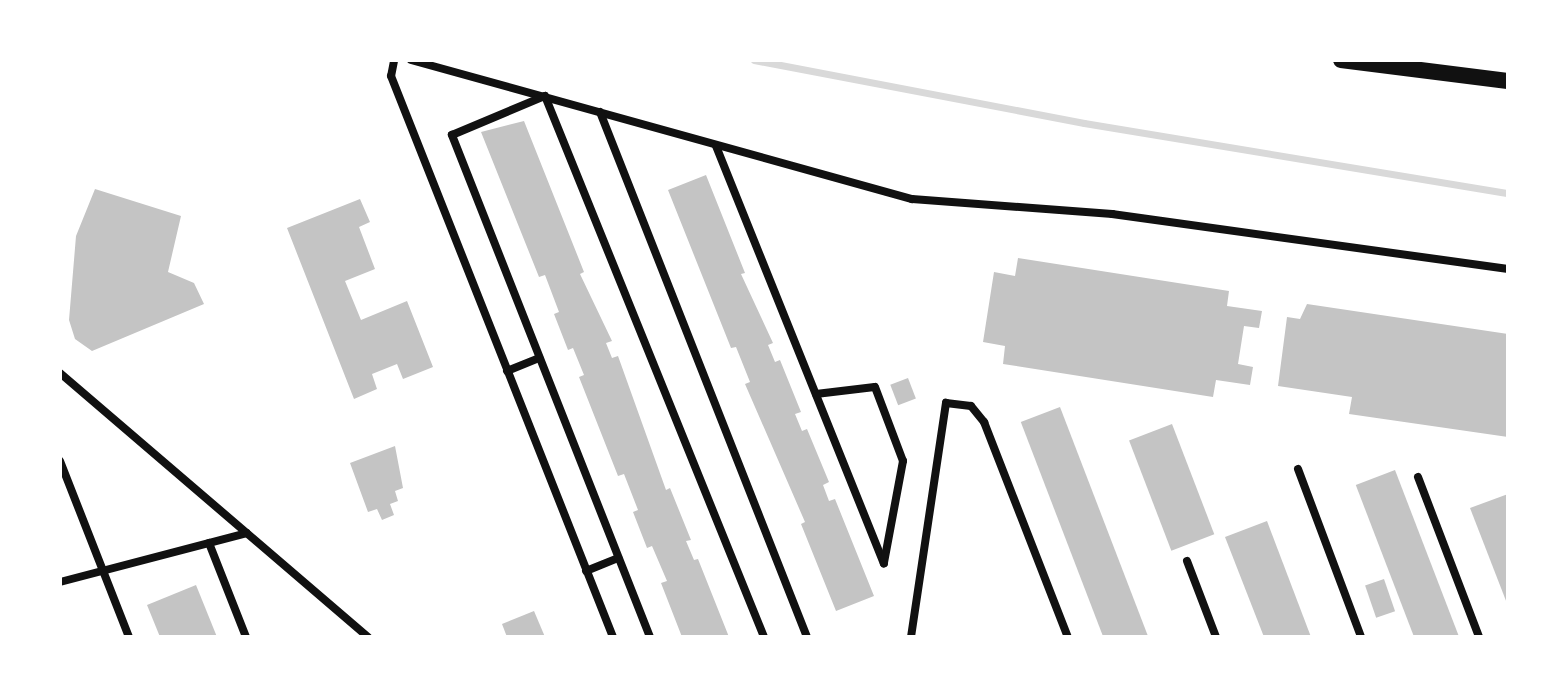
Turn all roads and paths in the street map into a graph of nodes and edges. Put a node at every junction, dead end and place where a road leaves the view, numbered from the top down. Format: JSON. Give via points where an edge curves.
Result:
{"nodes":[{"id":1,"x":393,"y":60,"type":"edge"},
{"id":2,"x":400,"y":60,"type":"edge"},
{"id":3,"x":411,"y":60,"type":"edge"},
{"id":4,"x":1341,"y":60,"type":"edge"},
{"id":5,"x":1508,"y":81,"type":"edge"},
{"id":6,"x":545,"y":96,"type":"junction"},
{"id":7,"x":600,"y":112,"type":"junction"},
{"id":8,"x":716,"y":146,"type":"junction"},
{"id":9,"x":1508,"y":269,"type":"edge"},
{"id":10,"x":540,"y":358,"type":"junction"},
{"id":11,"x":507,"y":371,"type":"junction"},
{"id":12,"x":60,"y":373,"type":"edge"},
{"id":13,"x":816,"y":394,"type":"junction"},
{"id":14,"x":60,"y":461,"type":"edge"},
{"id":15,"x":1298,"y":469,"type":"dead end"},
{"id":16,"x":1418,"y":477,"type":"dead end"},
{"id":17,"x":247,"y":533,"type":"junction"},
{"id":18,"x":209,"y":543,"type":"junction"},
{"id":19,"x":619,"y":558,"type":"junction"},
{"id":20,"x":1187,"y":561,"type":"dead end"},
{"id":21,"x":103,"y":571,"type":"junction"},
{"id":22,"x":586,"y":571,"type":"junction"},
{"id":23,"x":60,"y":582,"type":"edge"},
{"id":24,"x":129,"y":637,"type":"edge"},
{"id":25,"x":246,"y":637,"type":"edge"},
{"id":26,"x":368,"y":637,"type":"edge"},
{"id":27,"x":613,"y":637,"type":"edge"},
{"id":28,"x":650,"y":637,"type":"edge"},
{"id":29,"x":764,"y":637,"type":"edge"},
{"id":30,"x":807,"y":637,"type":"edge"},
{"id":31,"x":911,"y":637,"type":"edge"},
{"id":32,"x":1068,"y":637,"type":"edge"},
{"id":33,"x":1216,"y":637,"type":"edge"},
{"id":34,"x":1361,"y":637,"type":"edge"},
{"id":35,"x":1479,"y":637,"type":"edge"}],
"edges":[{"from":1,"to":2,"type":"street"},
{"from":1,"to":11,"type":"street","via":[[391,76]]},
{"from":3,"to":6,"type":"street"},
{"from":4,"to":5,"type":"main road"},
{"from":6,"to":7,"type":"street"},
{"from":6,"to":10,"type":"street","via":[[452,135]]},
{"from":6,"to":29,"type":"street"},
{"from":7,"to":8,"type":"street"},
{"from":7,"to":30,"type":"street"},
{"from":8,"to":9,"type":"street","via":[[912,199],[1112,214]]},
{"from":8,"to":13,"type":"street"},
{"from":10,"to":11,"type":"street"},
{"from":10,"to":19,"type":"street"},
{"from":11,"to":22,"type":"street"},
{"from":12,"to":17,"type":"street"},
{"from":13,"to":13,"type":"street","via":[[884,564],[903,461],[875,387]]},
{"from":14,"to":21,"type":"street"},
{"from":15,"to":34,"type":"street"},
{"from":16,"to":35,"type":"street"},
{"from":17,"to":18,"type":"street"},
{"from":17,"to":26,"type":"street"},
{"from":18,"to":21,"type":"street"},
{"from":18,"to":25,"type":"street"},
{"from":19,"to":22,"type":"street"},
{"from":19,"to":28,"type":"street"},
{"from":20,"to":33,"type":"street"},
{"from":21,"to":23,"type":"street"},
{"from":21,"to":24,"type":"street"},
{"from":22,"to":27,"type":"street"},
{"from":31,"to":32,"type":"street","via":[[946,403],[971,406],[984,422]]}]}
